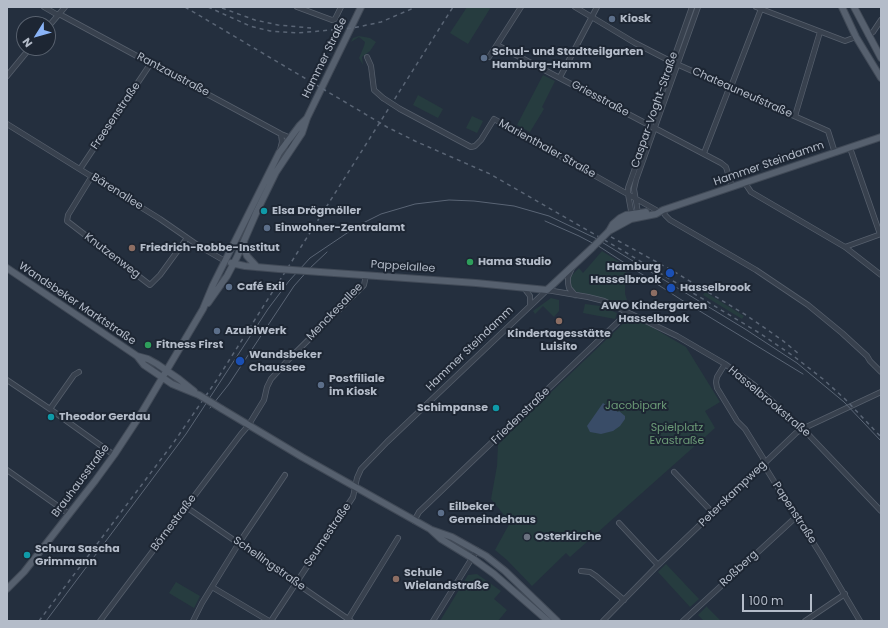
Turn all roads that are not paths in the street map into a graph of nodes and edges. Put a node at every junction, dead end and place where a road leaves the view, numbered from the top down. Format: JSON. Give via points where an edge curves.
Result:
{"nodes":[{"id":1,"x":44,"y":7,"type":"edge"},
{"id":2,"x":65,"y":7,"type":"edge"},
{"id":3,"x":297,"y":7,"type":"edge"},
{"id":4,"x":341,"y":7,"type":"edge"},
{"id":5,"x":361,"y":7,"type":"edge"},
{"id":6,"x":521,"y":7,"type":"edge"},
{"id":7,"x":575,"y":7,"type":"edge"},
{"id":8,"x":596,"y":7,"type":"edge"},
{"id":9,"x":692,"y":7,"type":"edge"},
{"id":10,"x":698,"y":7,"type":"edge"},
{"id":11,"x":842,"y":7,"type":"edge"},
{"id":12,"x":854,"y":7,"type":"edge"},
{"id":13,"x":759,"y":8,"type":"edge"},
{"id":14,"x":59,"y":14,"type":"junction"},
{"id":15,"x":56,"y":18,"type":"edge"},
{"id":16,"x":591,"y":18,"type":"junction"},
{"id":17,"x":881,"y":20,"type":"edge"},
{"id":18,"x":820,"y":32,"type":"junction"},
{"id":19,"x":868,"y":35,"type":"junction"},
{"id":20,"x":856,"y":37,"type":"junction"},
{"id":21,"x":497,"y":45,"type":"junction"},
{"id":22,"x":23,"y":56,"type":"edge"},
{"id":23,"x":367,"y":57,"type":"dead end"},
{"id":24,"x":489,"y":57,"type":"dead end"},
{"id":25,"x":881,"y":58,"type":"edge"},
{"id":26,"x":672,"y":62,"type":"junction"},
{"id":27,"x":151,"y":63,"type":"junction"},
{"id":28,"x":678,"y":65,"type":"junction"},
{"id":29,"x":7,"y":76,"type":"edge"},
{"id":30,"x":560,"y":77,"type":"junction"},
{"id":31,"x":881,"y":78,"type":"edge"},
{"id":32,"x":730,"y":87,"type":"junction"},
{"id":33,"x":795,"y":116,"type":"junction"},
{"id":34,"x":307,"y":118,"type":"junction"},
{"id":35,"x":7,"y":124,"type":"edge"},
{"id":36,"x":650,"y":125,"type":"junction"},
{"id":37,"x":656,"y":128,"type":"junction"},
{"id":38,"x":281,"y":134,"type":"junction"},
{"id":39,"x":881,"y":137,"type":"edge"},
{"id":40,"x":290,"y":139,"type":"junction"},
{"id":41,"x":850,"y":148,"type":"junction"},
{"id":42,"x":290,"y":152,"type":"junction"},
{"id":43,"x":279,"y":153,"type":"junction"},
{"id":44,"x":704,"y":153,"type":"junction"},
{"id":45,"x":835,"y":153,"type":"junction"},
{"id":46,"x":80,"y":169,"type":"junction"},
{"id":47,"x":92,"y":176,"type":"junction"},
{"id":48,"x":745,"y":183,"type":"junction"},
{"id":49,"x":732,"y":187,"type":"junction"},
{"id":50,"x":628,"y":194,"type":"junction"},
{"id":51,"x":635,"y":198,"type":"junction"},
{"id":52,"x":656,"y":210,"type":"junction"},
{"id":53,"x":663,"y":210,"type":"junction"},
{"id":54,"x":634,"y":215,"type":"junction"},
{"id":55,"x":881,"y":234,"type":"edge"},
{"id":56,"x":187,"y":238,"type":"junction"},
{"id":57,"x":244,"y":241,"type":"junction"},
{"id":58,"x":845,"y":247,"type":"junction"},
{"id":59,"x":225,"y":261,"type":"junction"},
{"id":60,"x":234,"y":264,"type":"junction"},
{"id":61,"x":257,"y":267,"type":"junction"},
{"id":62,"x":573,"y":267,"type":"junction"},
{"id":63,"x":7,"y":268,"type":"edge"},
{"id":64,"x":366,"y":275,"type":"junction"},
{"id":65,"x":881,"y":275,"type":"edge"},
{"id":66,"x":521,"y":287,"type":"junction"},
{"id":67,"x":547,"y":290,"type":"junction"},
{"id":68,"x":575,"y":295,"type":"junction"},
{"id":69,"x":530,"y":306,"type":"junction"},
{"id":70,"x":203,"y":309,"type":"junction"},
{"id":71,"x":626,"y":311,"type":"junction"},
{"id":72,"x":137,"y":356,"type":"junction"},
{"id":73,"x":725,"y":364,"type":"junction"},
{"id":74,"x":167,"y":371,"type":"junction"},
{"id":75,"x":79,"y":372,"type":"dead end"},
{"id":76,"x":881,"y":372,"type":"edge"},
{"id":77,"x":163,"y":378,"type":"junction"},
{"id":78,"x":7,"y":380,"type":"edge"},
{"id":79,"x":881,"y":392,"type":"edge"},
{"id":80,"x":199,"y":395,"type":"junction"},
{"id":81,"x":50,"y":409,"type":"junction"},
{"id":82,"x":248,"y":426,"type":"junction"},
{"id":83,"x":802,"y":428,"type":"junction"},
{"id":84,"x":114,"y":455,"type":"junction"},
{"id":85,"x":765,"y":464,"type":"junction"},
{"id":86,"x":7,"y":470,"type":"edge"},
{"id":87,"x":674,"y":472,"type":"dead end"},
{"id":88,"x":285,"y":475,"type":"dead end"},
{"id":89,"x":355,"y":487,"type":"junction"},
{"id":90,"x":186,"y":507,"type":"junction"},
{"id":91,"x":881,"y":511,"type":"edge"},
{"id":92,"x":713,"y":513,"type":"junction"},
{"id":93,"x":69,"y":514,"type":"junction"},
{"id":94,"x":796,"y":517,"type":"junction"},
{"id":95,"x":414,"y":521,"type":"junction"},
{"id":96,"x":619,"y":523,"type":"dead end"},
{"id":97,"x":430,"y":529,"type":"junction"},
{"id":98,"x":398,"y":538,"type":"dead end"},
{"id":99,"x":239,"y":543,"type":"junction"},
{"id":100,"x":477,"y":550,"type":"junction"},
{"id":101,"x":472,"y":558,"type":"junction"},
{"id":102,"x":658,"y":565,"type":"junction"},
{"id":103,"x":581,"y":571,"type":"dead end"},
{"id":104,"x":296,"y":582,"type":"junction"},
{"id":105,"x":212,"y":587,"type":"junction"},
{"id":106,"x":7,"y":589,"type":"edge"},
{"id":107,"x":844,"y":594,"type":"junction"},
{"id":108,"x":624,"y":600,"type":"junction"},
{"id":109,"x":348,"y":620,"type":"edge"},
{"id":110,"x":100,"y":621,"type":"edge"},
{"id":111,"x":193,"y":621,"type":"edge"},
{"id":112,"x":270,"y":621,"type":"edge"},
{"id":113,"x":433,"y":621,"type":"edge"},
{"id":114,"x":548,"y":621,"type":"edge"},
{"id":115,"x":557,"y":621,"type":"edge"},
{"id":116,"x":603,"y":621,"type":"edge"},
{"id":117,"x":683,"y":621,"type":"edge"},
{"id":118,"x":805,"y":621,"type":"edge"},
{"id":119,"x":860,"y":621,"type":"edge"}],
"edges":[{"from":1,"to":14,"type":"street","name":"Rantzaustraße"},
{"from":2,"to":14,"type":"street"},
{"from":3,"to":4,"type":"street","name":"Hammer Straße","via":[[333,20]]},
{"from":5,"to":34,"type":"main road","name":"Hammer Straße"},
{"from":6,"to":21,"type":"street"},
{"from":7,"to":16,"type":"street","name":"Chateauneufstraße"},
{"from":8,"to":16,"type":"street"},
{"from":9,"to":26,"type":"street","name":"Caspar-Voght-Straße"},
{"from":10,"to":28,"type":"street","name":"Caspar-Voght-Straße"},
{"from":11,"to":20,"type":"main road"},
{"from":12,"to":19,"type":"main road"},
{"from":13,"to":18,"type":"street"},
{"from":13,"to":32,"type":"street"},
{"from":14,"to":15,"type":"street"},
{"from":14,"to":27,"type":"street","name":"Rantzaustraße"},
{"from":16,"to":26,"type":"street","name":"Chateauneufstraße"},
{"from":16,"to":30,"type":"street"},
{"from":17,"to":19,"type":"street"},
{"from":18,"to":20,"type":"street","via":[[845,41]]},
{"from":18,"to":33,"type":"street"},
{"from":19,"to":25,"type":"main road"},
{"from":20,"to":31,"type":"main road"},
{"from":21,"to":24,"type":"street"},
{"from":21,"to":30,"type":"street","name":"Griesstraße"},
{"from":22,"to":29,"type":"street"},
{"from":23,"to":50,"type":"street","name":"Marienthaler Straße","bridge":true,"via":[[371,66],[374,90],[383,98],[472,147],[482,140],[494,119]]},
{"from":26,"to":28,"type":"street","name":"Chateauneufstraße"},
{"from":26,"to":36,"type":"street","name":"Caspar-Voght-Straße"},
{"from":27,"to":38,"type":"street","name":"Rantzaustraße"},
{"from":27,"to":46,"type":"street","name":"Freesenstraße"},
{"from":28,"to":32,"type":"street","name":"Chateauneufstraße"},
{"from":28,"to":37,"type":"street","name":"Caspar-Voght-Straße"},
{"from":30,"to":36,"type":"street","name":"Griesstraße"},
{"from":32,"to":33,"type":"street","name":"Chateauneufstraße"},
{"from":32,"to":44,"type":"street"},
{"from":33,"to":45,"type":"street","name":"Chateauneufstraße","via":[[828,131]]},
{"from":34,"to":40,"type":"main road","name":"Hammer Straße"},
{"from":34,"to":42,"type":"main road","name":"Hammer Straße","via":[[302,133]]},
{"from":35,"to":46,"type":"street","name":"Bärenallee"},
{"from":36,"to":37,"type":"street","name":"Griesstraße"},
{"from":36,"to":50,"type":"street","name":"Caspar-Voght-Straße"},
{"from":37,"to":44,"type":"street","name":"Griesstraße"},
{"from":37,"to":51,"type":"street","name":"Caspar-Voght-Straße","via":[[636,180]]},
{"from":38,"to":40,"type":"street","name":"Rantzaustraße"},
{"from":38,"to":43,"type":"street","name":"Hammer Straße"},
{"from":39,"to":41,"type":"main road","name":"Hammer Steindamm"},
{"from":40,"to":42,"type":"street"},
{"from":40,"to":43,"type":"main road","name":"Hammer Straße"},
{"from":41,"to":45,"type":"main road","name":"Hammer Steindamm"},
{"from":41,"to":55,"type":"street"},
{"from":42,"to":57,"type":"main road","name":"Hammer Straße","via":[[276,172]]},
{"from":43,"to":59,"type":"main road","name":"Hammer Straße"},
{"from":44,"to":49,"type":"street","name":"Griesstraße","via":[[724,165]]},
{"from":45,"to":48,"type":"main road","name":"Hammer Steindamm"},
{"from":46,"to":47,"type":"street","name":"Bärenallee"},
{"from":47,"to":56,"type":"street","name":"Bärenallee"},
{"from":47,"to":56,"type":"street","name":"Knutzenweg","via":[[68,215],[67,221],[150,286]]},
{"from":48,"to":49,"type":"main road","name":"Hammer Steindamm"},
{"from":48,"to":58,"type":"street","via":[[751,192]]},
{"from":49,"to":53,"type":"main road","name":"Hammer Steindamm"},
{"from":50,"to":51,"type":"street","name":"Marienthaler Straße"},
{"from":50,"to":54,"type":"street","name":"Caspar-Voght-Straße"},
{"from":51,"to":52,"type":"street","name":"Marienthaler Straße"},
{"from":51,"to":54,"type":"street","name":"Caspar-Voght-Straße"},
{"from":52,"to":53,"type":"main road","name":"Hammer Steindamm"},
{"from":52,"to":54,"type":"main road","name":"Hammer Steindamm"},
{"from":53,"to":54,"type":"main road","name":"Hammer Steindamm","via":[[656,214]]},
{"from":53,"to":76,"type":"street","via":[[670,220],[756,270],[808,305],[862,351]]},
{"from":54,"to":62,"type":"main road","name":"Hammer Steindamm","bridge":true,"via":[[626,215],[613,224]]},
{"from":55,"to":58,"type":"street"},
{"from":56,"to":59,"type":"street","name":"Bärenallee"},
{"from":57,"to":60,"type":"main road","name":"Hammer Straße"},
{"from":57,"to":61,"type":"main road","via":[[245,252]]},
{"from":58,"to":65,"type":"street"},
{"from":59,"to":60,"type":"main road","name":"Pappelallee"},
{"from":59,"to":70,"type":"main road","name":"Hammer Straße"},
{"from":60,"to":61,"type":"main road","name":"Pappelallee"},
{"from":60,"to":70,"type":"main road","name":"Hammer Straße"},
{"from":61,"to":64,"type":"main road","name":"Pappelallee","bridge":true},
{"from":62,"to":67,"type":"main road","name":"Hammer Steindamm"},
{"from":62,"to":68,"type":"street","via":[[568,283]]},
{"from":63,"to":72,"type":"main road","name":"Wandsbeker Marktstraße"},
{"from":64,"to":66,"type":"main road","name":"Pappelallee"},
{"from":64,"to":82,"type":"street","name":"Menckesallee","via":[[364,285],[271,380],[264,400]]},
{"from":66,"to":67,"type":"main road","name":"Pappelallee"},
{"from":66,"to":69,"type":"street","via":[[530,296]]},
{"from":67,"to":68,"type":"street","name":"Hasselbrookstraße"},
{"from":67,"to":69,"type":"street","name":"Hammer Steindamm"},
{"from":68,"to":71,"type":"street","name":"Hasselbrookstraße","via":[[604,301]]},
{"from":69,"to":89,"type":"street","name":"Hammer Steindamm","via":[[374,455],[361,469]]},
{"from":70,"to":74,"type":"main road","name":"Hammer Straße"},
{"from":71,"to":73,"type":"street","name":"Hasselbrookstraße"},
{"from":71,"to":95,"type":"street","name":"Friedenstraße","via":[[617,324],[419,512]]},
{"from":72,"to":74,"type":"main road","name":"Wandsbeker Marktstraße","via":[[148,359]]},
{"from":72,"to":77,"type":"main road","name":"Wandsbeker Marktstraße","via":[[144,365]]},
{"from":73,"to":83,"type":"street","name":"Hasselbrookstraße","via":[[754,385]]},
{"from":73,"to":85,"type":"street","name":"Papenstraße","via":[[717,377],[717,388]]},
{"from":74,"to":77,"type":"main road","name":"Brauhausstraße"},
{"from":74,"to":80,"type":"main road","name":"Wandsbeker Marktstraße"},
{"from":75,"to":81,"type":"street","via":[[74,375]]},
{"from":77,"to":80,"type":"main road","name":"Wandsbeker Marktstraße","via":[[174,386]]},
{"from":77,"to":84,"type":"main road","name":"Brauhausstraße"},
{"from":78,"to":81,"type":"street"},
{"from":79,"to":83,"type":"street","name":"Peterskampweg"},
{"from":80,"to":82,"type":"main road","bridge":true},
{"from":81,"to":84,"type":"street"},
{"from":82,"to":89,"type":"main road"},
{"from":82,"to":90,"type":"street","name":"Börnestraße"},
{"from":83,"to":85,"type":"street","name":"Peterskampweg"},
{"from":83,"to":91,"type":"street","name":"Hasselbrookstraße"},
{"from":84,"to":93,"type":"main road","name":"Brauhausstraße"},
{"from":85,"to":92,"type":"street","name":"Peterskampweg"},
{"from":85,"to":94,"type":"street","name":"Papenstraße"},
{"from":86,"to":93,"type":"street"},
{"from":87,"to":92,"type":"street"},
{"from":88,"to":99,"type":"street"},
{"from":89,"to":95,"type":"main road"},
{"from":89,"to":104,"type":"street","name":"Seumestraße","via":[[353,497]]},
{"from":90,"to":99,"type":"street","name":"Schellingstraße"},
{"from":90,"to":110,"type":"street","name":"Börnestraße"},
{"from":92,"to":102,"type":"street","name":"Peterskampweg"},
{"from":93,"to":106,"type":"main road","name":"Brauhausstraße","via":[[24,572]]},
{"from":94,"to":107,"type":"street","name":"Papenstraße"},
{"from":94,"to":117,"type":"street","name":"Roßberg"},
{"from":95,"to":97,"type":"main road"},
{"from":96,"to":102,"type":"street"},
{"from":97,"to":100,"type":"main road","via":[[444,533]]},
{"from":97,"to":101,"type":"main road"},
{"from":98,"to":109,"type":"street"},
{"from":99,"to":104,"type":"street","name":"Schellingstraße"},
{"from":99,"to":105,"type":"street"},
{"from":100,"to":101,"type":"street"},
{"from":100,"to":115,"type":"main road","via":[[505,571]]},
{"from":101,"to":113,"type":"street"},
{"from":101,"to":114,"type":"main road"},
{"from":102,"to":108,"type":"street","name":"Peterskampweg"},
{"from":103,"to":108,"type":"street","via":[[596,576]]},
{"from":104,"to":109,"type":"street","name":"Schellingstraße"},
{"from":104,"to":112,"type":"street","name":"Seumestraße"},
{"from":105,"to":111,"type":"street"},
{"from":105,"to":112,"type":"street"},
{"from":107,"to":118,"type":"street"},
{"from":107,"to":119,"type":"street","name":"Papenstraße"},
{"from":108,"to":116,"type":"street","name":"Peterskampweg"}]}
